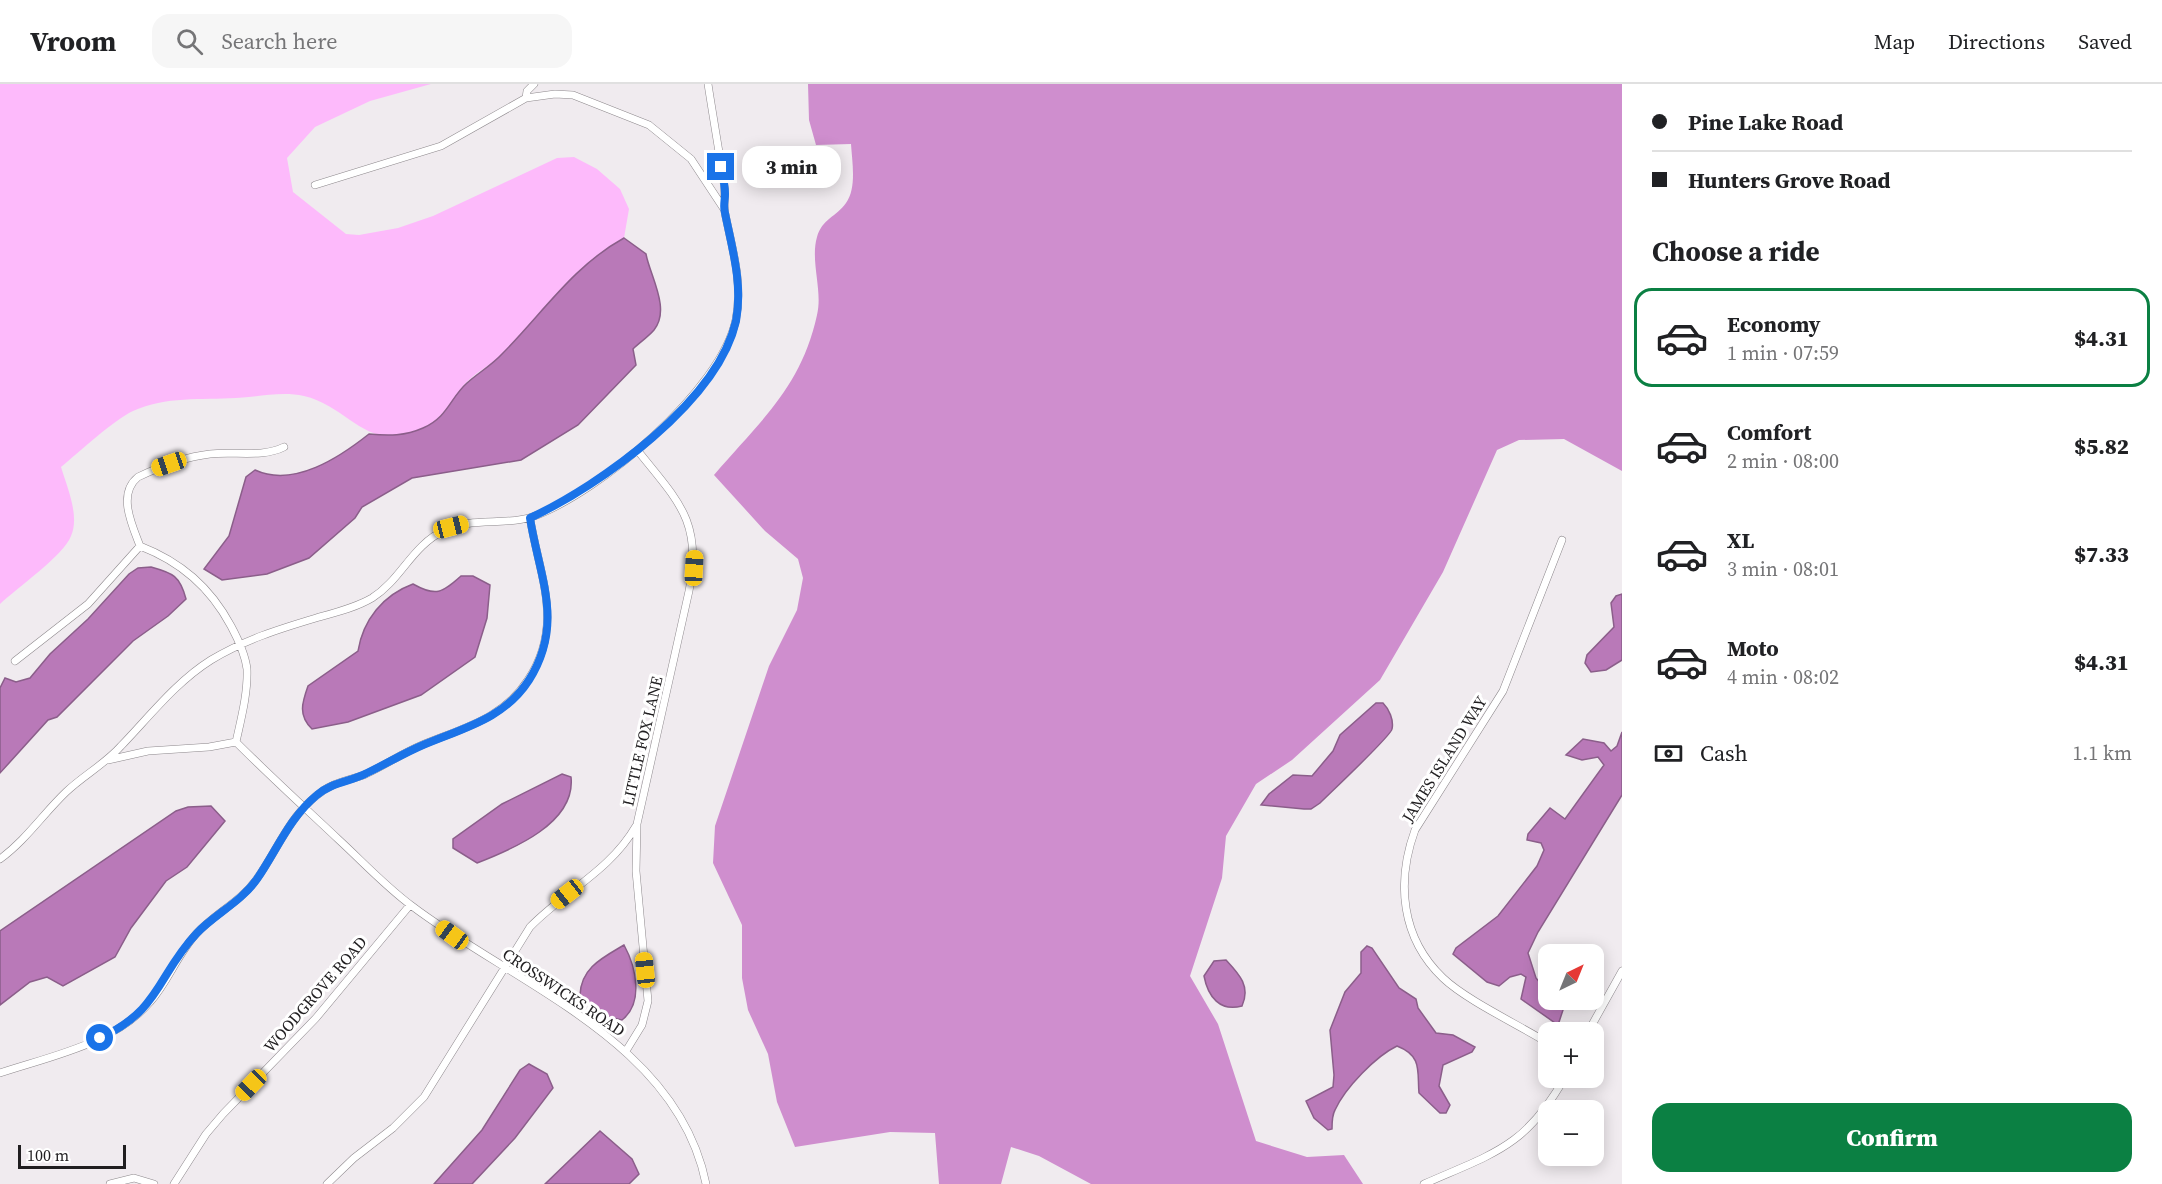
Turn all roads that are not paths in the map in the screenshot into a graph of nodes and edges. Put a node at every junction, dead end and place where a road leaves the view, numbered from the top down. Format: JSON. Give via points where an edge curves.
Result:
{"nodes":[{"id":1,"x":534,"y":84,"type":"edge"},
{"id":2,"x":708,"y":84,"type":"edge"},
{"id":3,"x":526,"y":98,"type":"junction"},
{"id":4,"x":315,"y":185,"type":"dead end"},
{"id":5,"x":724,"y":210,"type":"junction"},
{"id":6,"x":284,"y":447,"type":"dead end"},
{"id":7,"x":638,"y":451,"type":"junction"},
{"id":8,"x":530,"y":518,"type":"junction"},
{"id":9,"x":1562,"y":540,"type":"dead end"},
{"id":10,"x":140,"y":546,"type":"junction"},
{"id":11,"x":240,"y":644,"type":"junction"},
{"id":12,"x":15,"y":661,"type":"dead end"},
{"id":13,"x":236,"y":742,"type":"junction"},
{"id":14,"x":108,"y":760,"type":"junction"},
{"id":15,"x":304,"y":807,"type":"junction"},
{"id":16,"x":637,"y":824,"type":"junction"},
{"id":17,"x":0,"y":859,"type":"edge"},
{"id":18,"x":410,"y":905,"type":"junction"},
{"id":19,"x":504,"y":966,"type":"junction"},
{"id":20,"x":1622,"y":971,"type":"edge"},
{"id":21,"x":1594,"y":1022,"type":"edge"},
{"id":22,"x":1538,"y":1037,"type":"edge"},
{"id":23,"x":626,"y":1052,"type":"junction"},
{"id":24,"x":0,"y":1072,"type":"edge"},
{"id":25,"x":1558,"y":1088,"type":"edge"},
{"id":26,"x":110,"y":1184,"type":"edge"},
{"id":27,"x":154,"y":1184,"type":"edge"},
{"id":28,"x":174,"y":1184,"type":"edge"},
{"id":29,"x":327,"y":1184,"type":"edge"},
{"id":30,"x":706,"y":1184,"type":"edge"},
{"id":31,"x":1424,"y":1184,"type":"edge"}],
"edges":[{"from":1,"to":3,"type":"street"},
{"from":2,"to":5,"type":"street","via":[[724,186]]},
{"from":3,"to":4,"type":"street","via":[[441,146]]},
{"from":3,"to":5,"type":"street","via":[[573,95],[649,125],[691,159]]},
{"from":5,"to":7,"type":"street","via":[[739,290],[726,349],[706,380]]},
{"from":6,"to":10,"type":"street","via":[[267,452],[211,453],[182,459],[138,477],[128,496],[128,509]]},
{"from":7,"to":8,"type":"street","via":[[578,492]]},
{"from":7,"to":16,"type":"street","name":"LITTLE FOX LANE","via":[[681,506],[692,532],[694,555]]},
{"from":8,"to":11,"type":"street","via":[[451,527],[418,548],[391,583],[372,598]]},
{"from":8,"to":15,"type":"street","via":[[547,588],[548,616],[542,651],[517,695],[486,720],[422,745],[366,774],[334,784]]},
{"from":9,"to":22,"type":"street","name":"JAMES ISLAND WAY","via":[[1514,669],[1415,830],[1403,880],[1403,900],[1412,932],[1443,978]]},
{"from":10,"to":11,"type":"street","via":[[168,559],[201,584],[220,607]]},
{"from":10,"to":12,"type":"street","via":[[88,604]]},
{"from":11,"to":13,"type":"street","via":[[247,669]]},
{"from":11,"to":14,"type":"street","via":[[186,679]]},
{"from":13,"to":14,"type":"street","via":[[148,751]]},
{"from":13,"to":15,"type":"street","name":"CROSSWICKS ROAD"},
{"from":14,"to":17,"type":"street","via":[[73,786],[25,839]]},
{"from":15,"to":18,"type":"street","name":"CROSSWICKS ROAD"},
{"from":15,"to":24,"type":"street","via":[[285,830],[255,881],[197,933],[150,1003],[133,1019],[89,1044]]},
{"from":16,"to":19,"type":"street","via":[[608,864],[545,911],[530,927]]},
{"from":16,"to":23,"type":"street","name":"LITTLE FOX LANE","via":[[636,871],[648,1001],[642,1025]]},
{"from":18,"to":19,"type":"street","name":"CROSSWICKS ROAD","via":[[466,946]]},
{"from":18,"to":28,"type":"street","name":"WOODGROVE ROAD","via":[[316,1018],[206,1134]]},
{"from":19,"to":23,"type":"street","name":"CROSSWICKS ROAD"},
{"from":19,"to":29,"type":"street","via":[[424,1097]]},
{"from":20,"to":21,"type":"street"},
{"from":23,"to":30,"type":"street","name":"CROSSWICKS ROAD","via":[[654,1079],[684,1121],[696,1146]]},
{"from":25,"to":31,"type":"street","via":[[1539,1118],[1518,1138]]},
{"from":26,"to":27,"type":"street","via":[[134,1178]]}]}
